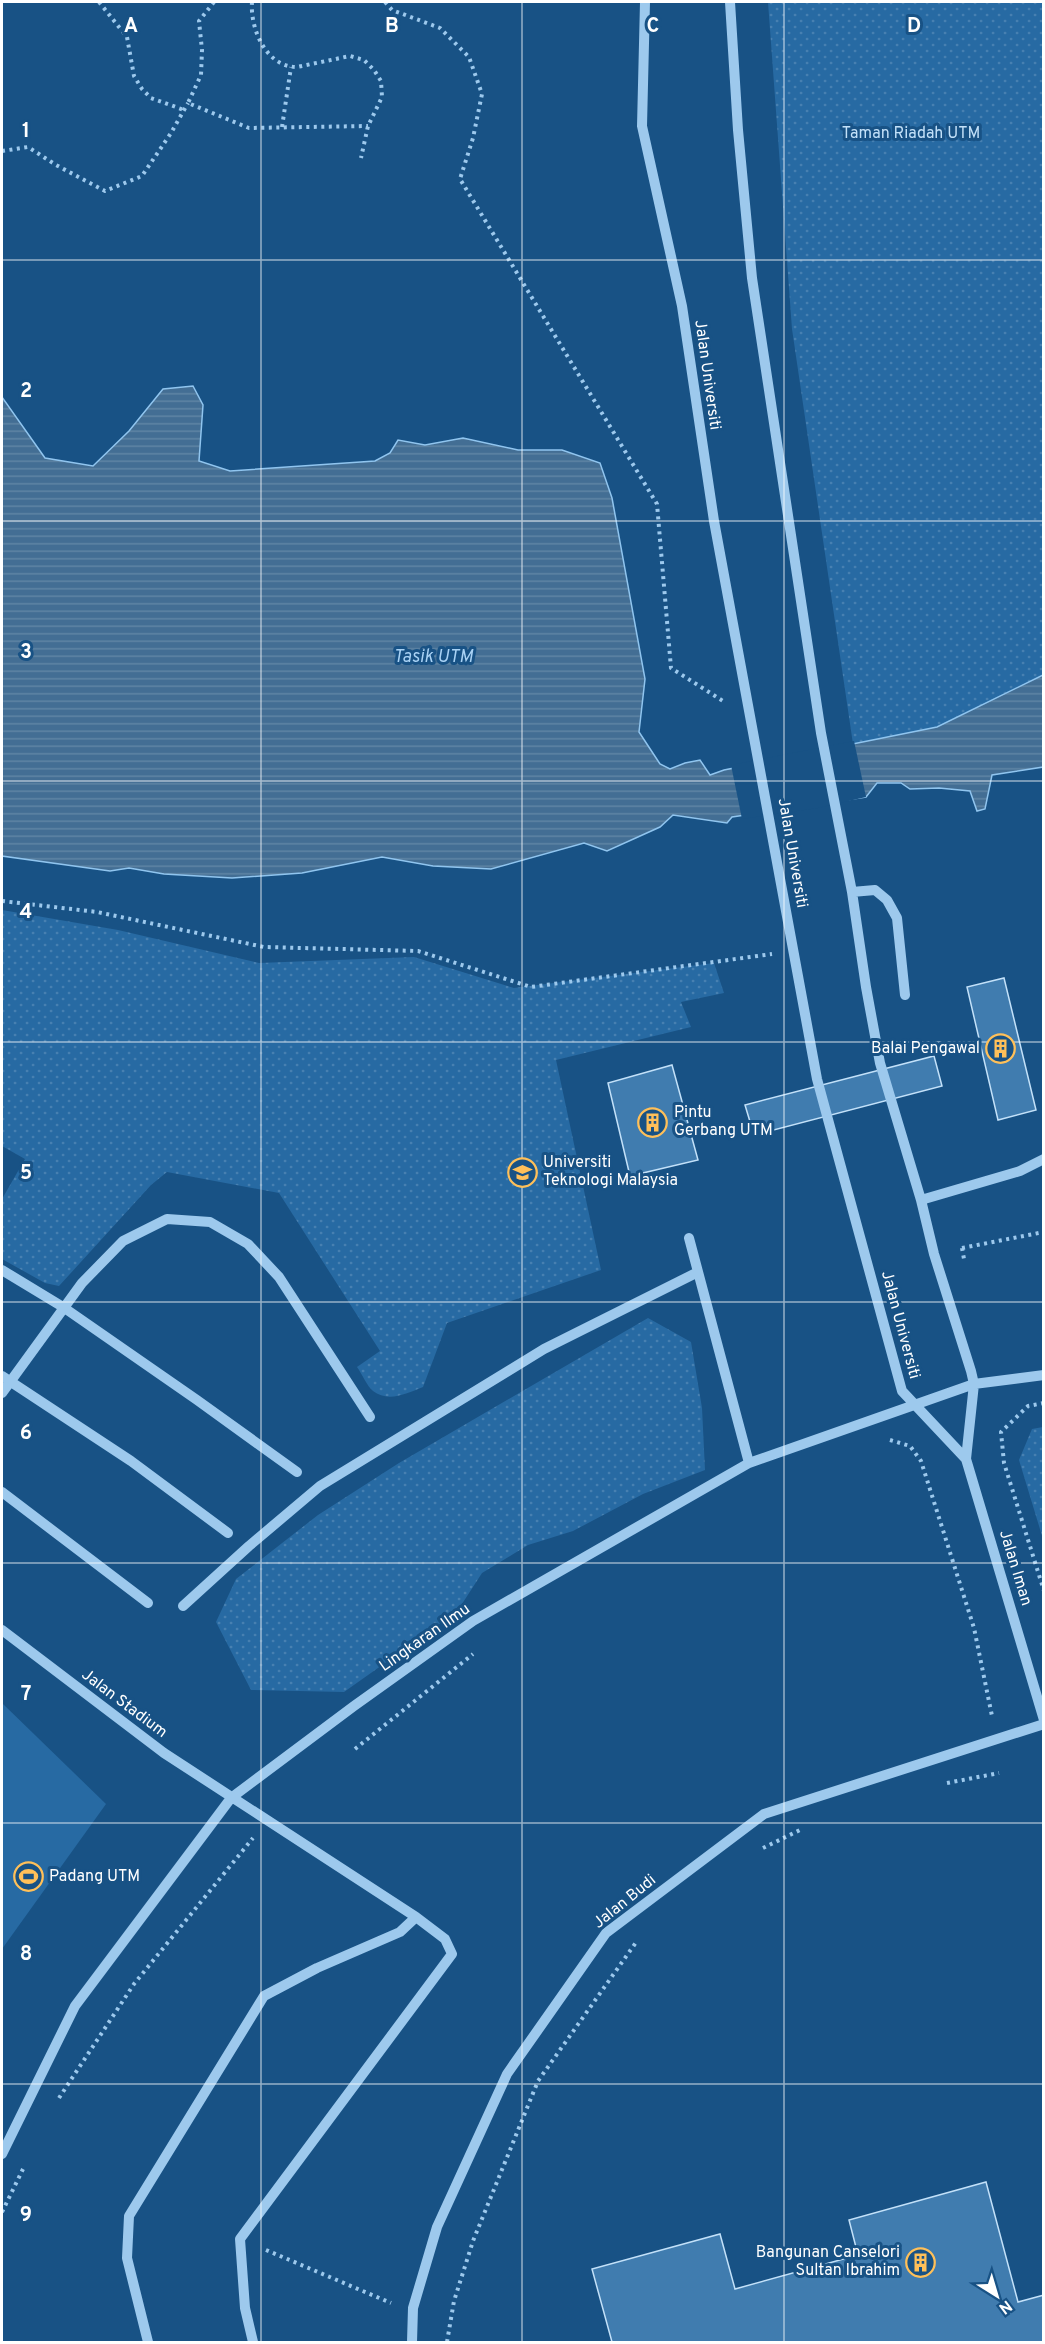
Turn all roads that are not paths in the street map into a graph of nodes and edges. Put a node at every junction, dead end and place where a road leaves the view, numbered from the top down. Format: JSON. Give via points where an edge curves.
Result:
{"nodes":[{"id":1,"x":645,"y":2,"type":"edge"},
{"id":2,"x":730,"y":2,"type":"edge"},
{"id":3,"x":852,"y":892,"type":"junction"},
{"id":4,"x":905,"y":995,"type":"dead end"},
{"id":5,"x":1044,"y":1159,"type":"edge"},
{"id":6,"x":921,"y":1200,"type":"junction"},
{"id":7,"x":689,"y":1238,"type":"dead end"},
{"id":8,"x":2,"y":1270,"type":"edge"},
{"id":9,"x":698,"y":1272,"type":"junction"},
{"id":10,"x":63,"y":1307,"type":"junction"},
{"id":11,"x":1044,"y":1375,"type":"edge"},
{"id":12,"x":6,"y":1379,"type":"edge"},
{"id":13,"x":974,"y":1384,"type":"junction"},
{"id":14,"x":2,"y":1393,"type":"edge"},
{"id":15,"x":915,"y":1405,"type":"junction"},
{"id":16,"x":370,"y":1417,"type":"dead end"},
{"id":17,"x":966,"y":1459,"type":"junction"},
{"id":18,"x":749,"y":1463,"type":"junction"},
{"id":19,"x":297,"y":1472,"type":"dead end"},
{"id":20,"x":2,"y":1492,"type":"edge"},
{"id":21,"x":228,"y":1533,"type":"dead end"},
{"id":22,"x":148,"y":1603,"type":"dead end"},
{"id":23,"x":183,"y":1606,"type":"dead end"},
{"id":24,"x":2,"y":1630,"type":"edge"},
{"id":25,"x":1044,"y":1722,"type":"edge"},
{"id":26,"x":231,"y":1798,"type":"junction"},
{"id":27,"x":416,"y":1917,"type":"junction"},
{"id":28,"x":2,"y":2154,"type":"edge"},
{"id":29,"x":148,"y":2343,"type":"edge"},
{"id":30,"x":253,"y":2343,"type":"edge"},
{"id":31,"x":412,"y":2343,"type":"edge"}],
"edges":[{"from":1,"to":15,"type":"street","name":"Jalan Universiti","via":[[642,126],[682,306],[714,521],[817,1079],[902,1391]]},
{"from":2,"to":3,"type":"street","via":[[752,278],[821,733]]},
{"from":3,"to":4,"type":"street","via":[[875,890],[887,900],[897,918]]},
{"from":3,"to":6,"type":"street","via":[[880,1063]]},
{"from":5,"to":6,"type":"street","via":[[1020,1171]]},
{"from":6,"to":13,"type":"street"},
{"from":7,"to":9,"type":"street"},
{"from":8,"to":10,"type":"street"},
{"from":9,"to":18,"type":"street"},
{"from":9,"to":23,"type":"street","via":[[544,1348],[320,1486]]},
{"from":10,"to":12,"type":"street"},
{"from":10,"to":16,"type":"street","via":[[123,1241],[167,1219],[210,1222],[248,1244],[279,1277]]},
{"from":10,"to":19,"type":"street"},
{"from":11,"to":13,"type":"street","name":"Lingkaran Ilmu"},
{"from":12,"to":14,"type":"street"},
{"from":12,"to":21,"type":"street","via":[[131,1461]]},
{"from":13,"to":15,"type":"street","name":"Lingkaran Ilmu"},
{"from":13,"to":17,"type":"street"},
{"from":15,"to":17,"type":"street","name":"Jalan Universiti"},
{"from":15,"to":18,"type":"street","name":"Lingkaran Ilmu"},
{"from":17,"to":25,"type":"street","name":"Jalan Iman"},
{"from":18,"to":26,"type":"street","name":"Lingkaran Ilmu","via":[[473,1621]]},
{"from":20,"to":22,"type":"street"},
{"from":24,"to":26,"type":"street","name":"Jalan Stadium","via":[[164,1753]]},
{"from":25,"to":31,"type":"street","name":"Jalan Budi","via":[[764,1814],[606,1933],[507,2074],[437,2227],[413,2308]]},
{"from":26,"to":27,"type":"street","name":"Jalan Stadium"},
{"from":26,"to":28,"type":"street","name":"Lingkaran Ilmu","via":[[75,2006]]},
{"from":27,"to":29,"type":"street","via":[[400,1932],[264,1996],[129,2216],[128,2258]]},
{"from":27,"to":30,"type":"street","name":"Jalan Stadium","via":[[446,1939],[452,1954],[240,2239],[245,2308]]}]}
